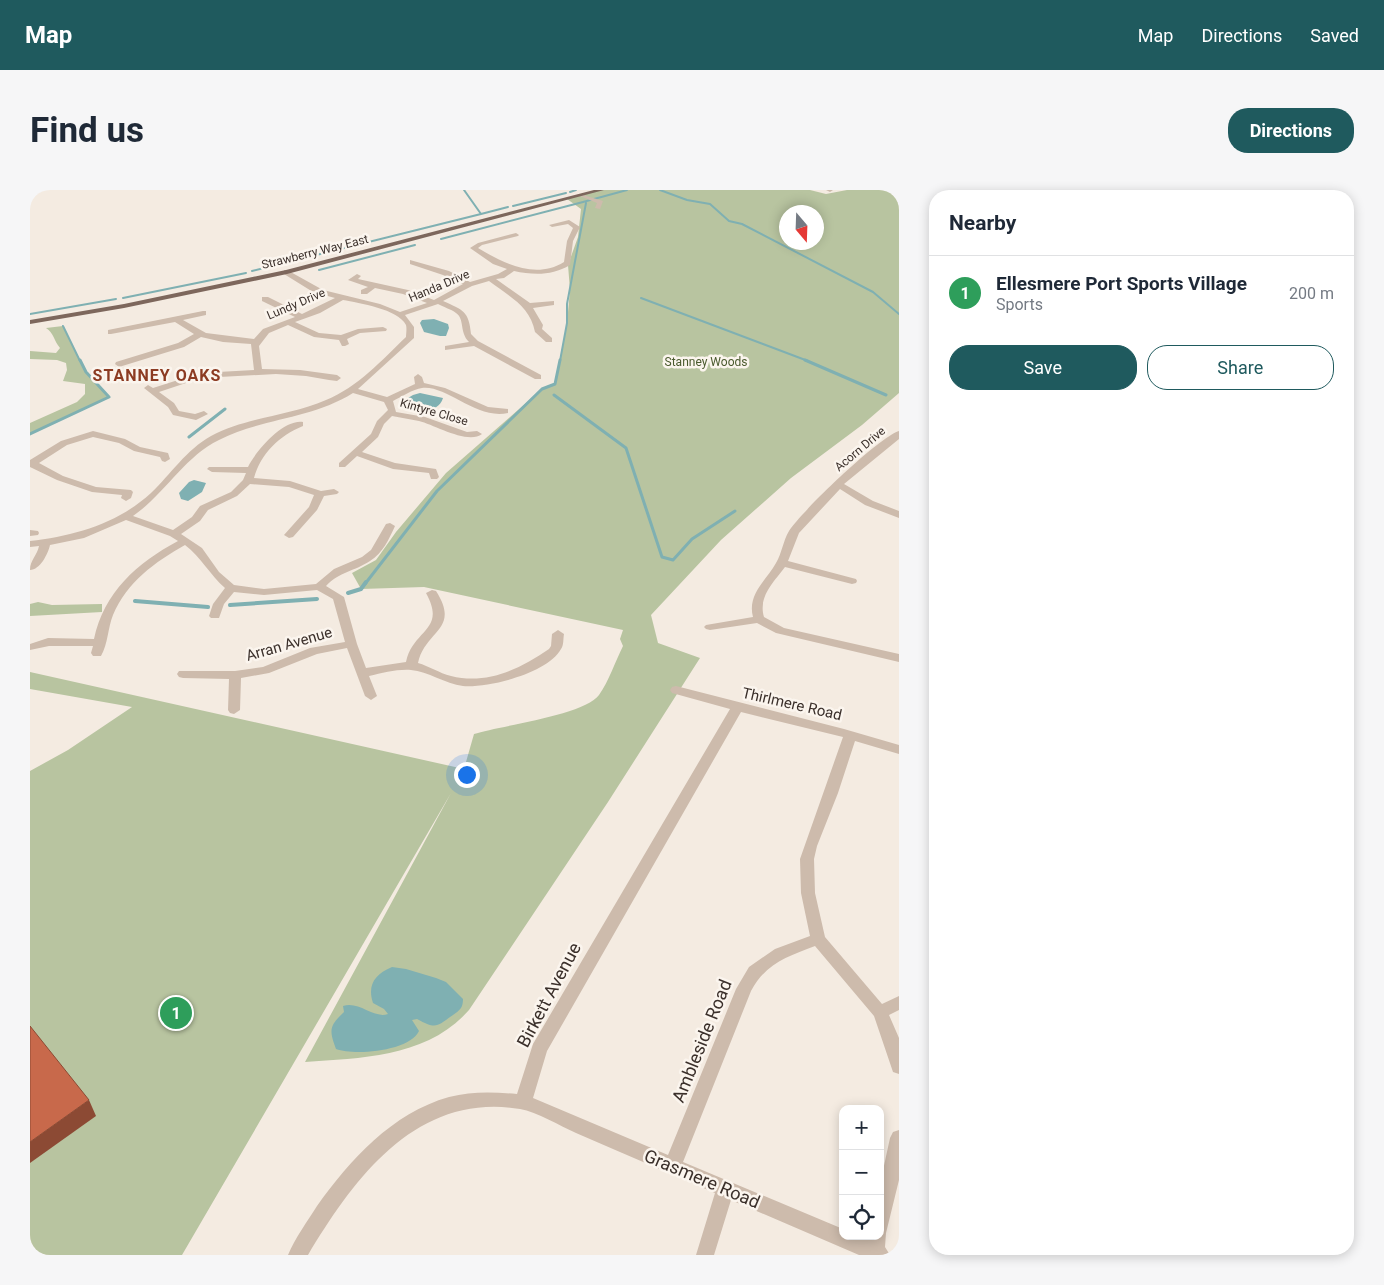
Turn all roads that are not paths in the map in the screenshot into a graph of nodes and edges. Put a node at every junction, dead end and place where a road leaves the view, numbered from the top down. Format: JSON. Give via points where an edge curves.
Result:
{"nodes":[{"id":1,"x":601,"y":190,"type":"edge"},
{"id":2,"x":582,"y":195,"type":"junction"},
{"id":3,"x":598,"y":208,"type":"dead end"},
{"id":4,"x":552,"y":225,"type":"dead end"},
{"id":5,"x":512,"y":237,"type":"dead end"},
{"id":6,"x":413,"y":262,"type":"dead end"},
{"id":7,"x":513,"y":268,"type":"junction"},
{"id":8,"x":287,"y":272,"type":"junction"},
{"id":9,"x":351,"y":279,"type":"dead end"},
{"id":10,"x":492,"y":279,"type":"junction"},
{"id":11,"x":469,"y":284,"type":"junction"},
{"id":12,"x":374,"y":286,"type":"junction"},
{"id":13,"x":364,"y":292,"type":"dead end"},
{"id":14,"x":341,"y":298,"type":"junction"},
{"id":15,"x":266,"y":299,"type":"dead end"},
{"id":16,"x":435,"y":302,"type":"junction"},
{"id":17,"x":551,"y":303,"type":"dead end"},
{"id":18,"x":528,"y":306,"type":"junction"},
{"id":19,"x":203,"y":313,"type":"dead end"},
{"id":20,"x":401,"y":314,"type":"junction"},
{"id":21,"x":301,"y":317,"type":"junction"},
{"id":22,"x":177,"y":319,"type":"junction"},
{"id":23,"x":30,"y":322,"type":"edge"},
{"id":24,"x":288,"y":322,"type":"junction"},
{"id":25,"x":384,"y":329,"type":"dead end"},
{"id":26,"x":111,"y":333,"type":"dead end"},
{"id":27,"x":200,"y":334,"type":"junction"},
{"id":28,"x":549,"y":337,"type":"dead end"},
{"id":29,"x":255,"y":342,"type":"junction"},
{"id":30,"x":475,"y":343,"type":"junction"},
{"id":31,"x":448,"y":348,"type":"dead end"},
{"id":32,"x":122,"y":361,"type":"dead end"},
{"id":33,"x":258,"y":372,"type":"junction"},
{"id":34,"x":538,"y":377,"type":"dead end"},
{"id":35,"x":332,"y":381,"type":"dead end"},
{"id":36,"x":352,"y":390,"type":"junction"},
{"id":37,"x":388,"y":400,"type":"junction"},
{"id":38,"x":390,"y":413,"type":"junction"},
{"id":39,"x":500,"y":413,"type":"dead end"},
{"id":40,"x":199,"y":418,"type":"dead end"},
{"id":41,"x":292,"y":425,"type":"dead end"},
{"id":42,"x":899,"y":434,"type":"edge"},
{"id":43,"x":473,"y":437,"type":"dead end"},
{"id":44,"x":356,"y":453,"type":"junction"},
{"id":45,"x":168,"y":456,"type":"dead end"},
{"id":46,"x":31,"y":464,"type":"edge"},
{"id":47,"x":342,"y":465,"type":"dead end"},
{"id":48,"x":212,"y":469,"type":"dead end"},
{"id":49,"x":251,"y":470,"type":"junction"},
{"id":50,"x":436,"y":472,"type":"dead end"},
{"id":51,"x":248,"y":481,"type":"junction"},
{"id":52,"x":838,"y":484,"type":"junction"},
{"id":53,"x":334,"y":492,"type":"dead end"},
{"id":54,"x":130,"y":493,"type":"dead end"},
{"id":55,"x":320,"y":494,"type":"junction"},
{"id":56,"x":899,"y":515,"type":"edge"},
{"id":57,"x":126,"y":517,"type":"junction"},
{"id":58,"x":390,"y":526,"type":"dead end"},
{"id":59,"x":174,"y":534,"type":"junction"},
{"id":60,"x":289,"y":535,"type":"dead end"},
{"id":61,"x":185,"y":541,"type":"junction"},
{"id":62,"x":45,"y":543,"type":"junction"},
{"id":63,"x":30,"y":544,"type":"edge"},
{"id":64,"x":782,"y":563,"type":"junction"},
{"id":65,"x":32,"y":567,"type":"dead end"},
{"id":66,"x":852,"y":581,"type":"dead end"},
{"id":67,"x":319,"y":587,"type":"junction"},
{"id":68,"x":231,"y":588,"type":"junction"},
{"id":69,"x":439,"y":597,"type":"dead end"},
{"id":70,"x":216,"y":616,"type":"dead end"},
{"id":71,"x":759,"y":619,"type":"junction"},
{"id":72,"x":710,"y":627,"type":"dead end"},
{"id":73,"x":558,"y":634,"type":"dead end"},
{"id":74,"x":37,"y":643,"type":"dead end"},
{"id":75,"x":350,"y":644,"type":"junction"},
{"id":76,"x":899,"y":658,"type":"edge"},
{"id":77,"x":411,"y":666,"type":"junction"},
{"id":78,"x":361,"y":673,"type":"junction"},
{"id":79,"x":183,"y":674,"type":"dead end"},
{"id":80,"x":236,"y":675,"type":"junction"},
{"id":81,"x":676,"y":690,"type":"dead end"},
{"id":82,"x":371,"y":696,"type":"dead end"},
{"id":83,"x":737,"y":708,"type":"junction"},
{"id":84,"x":234,"y":710,"type":"dead end"},
{"id":85,"x":850,"y":735,"type":"junction"},
{"id":86,"x":899,"y":750,"type":"edge"},
{"id":87,"x":818,"y":939,"type":"junction"},
{"id":88,"x":899,"y":1003,"type":"edge"},
{"id":89,"x":880,"y":1012,"type":"junction"},
{"id":90,"x":899,"y":1067,"type":"edge"},
{"id":91,"x":523,"y":1102,"type":"junction"},
{"id":92,"x":899,"y":1138,"type":"edge"},
{"id":93,"x":672,"y":1166,"type":"junction"},
{"id":94,"x":725,"y":1189,"type":"junction"},
{"id":95,"x":884,"y":1208,"type":"edge"},
{"id":96,"x":878,"y":1248,"type":"edge"},
{"id":97,"x":297,"y":1255,"type":"edge"},
{"id":98,"x":705,"y":1255,"type":"edge"}],
"edges":[{"from":1,"to":2,"type":"main road","name":"Strawberry Way East"},
{"from":2,"to":3,"type":"street","via":[[601,202]]},
{"from":2,"to":8,"type":"main road","name":"Strawberry Way East"},
{"from":4,"to":7,"type":"street","via":[[569,222],[577,227],[563,267],[548,271]]},
{"from":5,"to":7,"type":"street","via":[[474,248],[495,262]]},
{"from":6,"to":11,"type":"street"},
{"from":7,"to":10,"type":"street","name":"Handa Drive"},
{"from":8,"to":14,"type":"street","via":[[309,287]]},
{"from":8,"to":23,"type":"main road","name":"Strawberry Way East"},
{"from":9,"to":12,"type":"street"},
{"from":10,"to":11,"type":"street","name":"Handa Drive"},
{"from":10,"to":18,"type":"street"},
{"from":11,"to":16,"type":"street","name":"Handa Drive"},
{"from":12,"to":13,"type":"street"},
{"from":12,"to":16,"type":"street"},
{"from":14,"to":20,"type":"street"},
{"from":14,"to":21,"type":"street","name":"Lundy Drive"},
{"from":15,"to":21,"type":"street"},
{"from":16,"to":20,"type":"street","name":"Handa Drive"},
{"from":16,"to":30,"type":"street","via":[[461,312],[467,335]]},
{"from":17,"to":18,"type":"street"},
{"from":18,"to":28,"type":"street","via":[[538,323],[538,330]]},
{"from":19,"to":22,"type":"street"},
{"from":20,"to":36,"type":"street","via":[[411,325],[410,338]]},
{"from":21,"to":24,"type":"street","name":"Lundy Drive"},
{"from":22,"to":26,"type":"street"},
{"from":22,"to":27,"type":"street"},
{"from":24,"to":25,"type":"street","via":[[344,341],[358,331]]},
{"from":24,"to":29,"type":"street","name":"Lundy Drive","via":[[266,331]]},
{"from":27,"to":29,"type":"street"},
{"from":27,"to":32,"type":"street","via":[[181,345]]},
{"from":29,"to":33,"type":"street"},
{"from":30,"to":31,"type":"street"},
{"from":30,"to":34,"type":"street"},
{"from":33,"to":35,"type":"street","via":[[304,373]]},
{"from":33,"to":40,"type":"street","via":[[200,376],[150,389],[176,413]]},
{"from":36,"to":37,"type":"street"},
{"from":36,"to":57,"type":"street","via":[[319,406],[250,424],[214,439],[193,452],[156,493]]},
{"from":37,"to":38,"type":"street","via":[[392,406]]},
{"from":37,"to":39,"type":"street","via":[[419,381]]},
{"from":38,"to":43,"type":"street","name":"Kintyre Close","via":[[422,419]]},
{"from":38,"to":44,"type":"street","via":[[380,423],[375,435]]},
{"from":41,"to":49,"type":"street","via":[[262,452]]},
{"from":42,"to":52,"type":"street","name":"Acorn Drive"},
{"from":44,"to":47,"type":"street"},
{"from":44,"to":50,"type":"street","via":[[393,466]]},
{"from":45,"to":46,"type":"street","via":[[137,449],[95,430],[64,443]]},
{"from":46,"to":54,"type":"street","via":[[95,490]]},
{"from":48,"to":49,"type":"street"},
{"from":49,"to":51,"type":"street"},
{"from":51,"to":55,"type":"street","via":[[290,484]]},
{"from":51,"to":59,"type":"street","via":[[234,494],[204,508],[196,520]]},
{"from":52,"to":56,"type":"street","via":[[869,503]]},
{"from":52,"to":64,"type":"street","name":"Acorn Drive","via":[[794,532]]},
{"from":53,"to":55,"type":"street"},
{"from":55,"to":60,"type":"street","via":[[313,508]]},
{"from":57,"to":59,"type":"street"},
{"from":57,"to":62,"type":"street","via":[[92,532]]},
{"from":58,"to":67,"type":"street","via":[[371,558],[331,574]]},
{"from":59,"to":61,"type":"street"},
{"from":61,"to":68,"type":"street","via":[[198,550],[215,574]]},
{"from":61,"to":74,"type":"street","via":[[149,561],[124,586],[112,603],[98,648],[58,641]]},
{"from":62,"to":63,"type":"street"},
{"from":62,"to":65,"type":"street","via":[[43,553]]},
{"from":64,"to":66,"type":"street"},
{"from":64,"to":71,"type":"street","name":"Acorn Drive","via":[[756,603]]},
{"from":67,"to":68,"type":"street","via":[[264,592]]},
{"from":67,"to":75,"type":"street","via":[[338,597]]},
{"from":68,"to":70,"type":"street","via":[[219,604]]},
{"from":69,"to":77,"type":"street","via":[[440,617],[416,648]]},
{"from":71,"to":72,"type":"street"},
{"from":71,"to":76,"type":"street","via":[[780,631]]},
{"from":73,"to":77,"type":"street","via":[[557,647],[553,652],[517,674],[500,680],[453,680]]},
{"from":75,"to":78,"type":"street"},
{"from":75,"to":80,"type":"street","name":"Arran Avenue","via":[[314,651],[265,670]]},
{"from":77,"to":78,"type":"street"},
{"from":78,"to":82,"type":"street"},
{"from":79,"to":80,"type":"street","name":"Arran Avenue"},
{"from":80,"to":84,"type":"street","name":"Arran Avenue"},
{"from":81,"to":83,"type":"street","name":"Thirlmere Road"},
{"from":83,"to":85,"type":"street","name":"Thirlmere Road"},
{"from":83,"to":91,"type":"street","name":"Birkett Avenue","via":[[539,1049]]},
{"from":85,"to":86,"type":"street","name":"Thirlmere Road"},
{"from":85,"to":87,"type":"street","via":[[807,859],[808,893]]},
{"from":87,"to":89,"type":"street"},
{"from":87,"to":93,"type":"street","name":"Ambleside Road","via":[[780,953],[754,971]]},
{"from":88,"to":89,"type":"street"},
{"from":89,"to":90,"type":"street"},
{"from":91,"to":93,"type":"street","name":"Grasmere Road"},
{"from":91,"to":97,"type":"street","via":[[505,1098],[469,1099],[423,1116],[400,1130],[376,1148],[354,1171],[320,1215]]},
{"from":92,"to":95,"type":"street"},
{"from":93,"to":94,"type":"street","name":"Grasmere Road"},
{"from":94,"to":96,"type":"street","name":"Grasmere Road"},
{"from":94,"to":98,"type":"street"}]}
